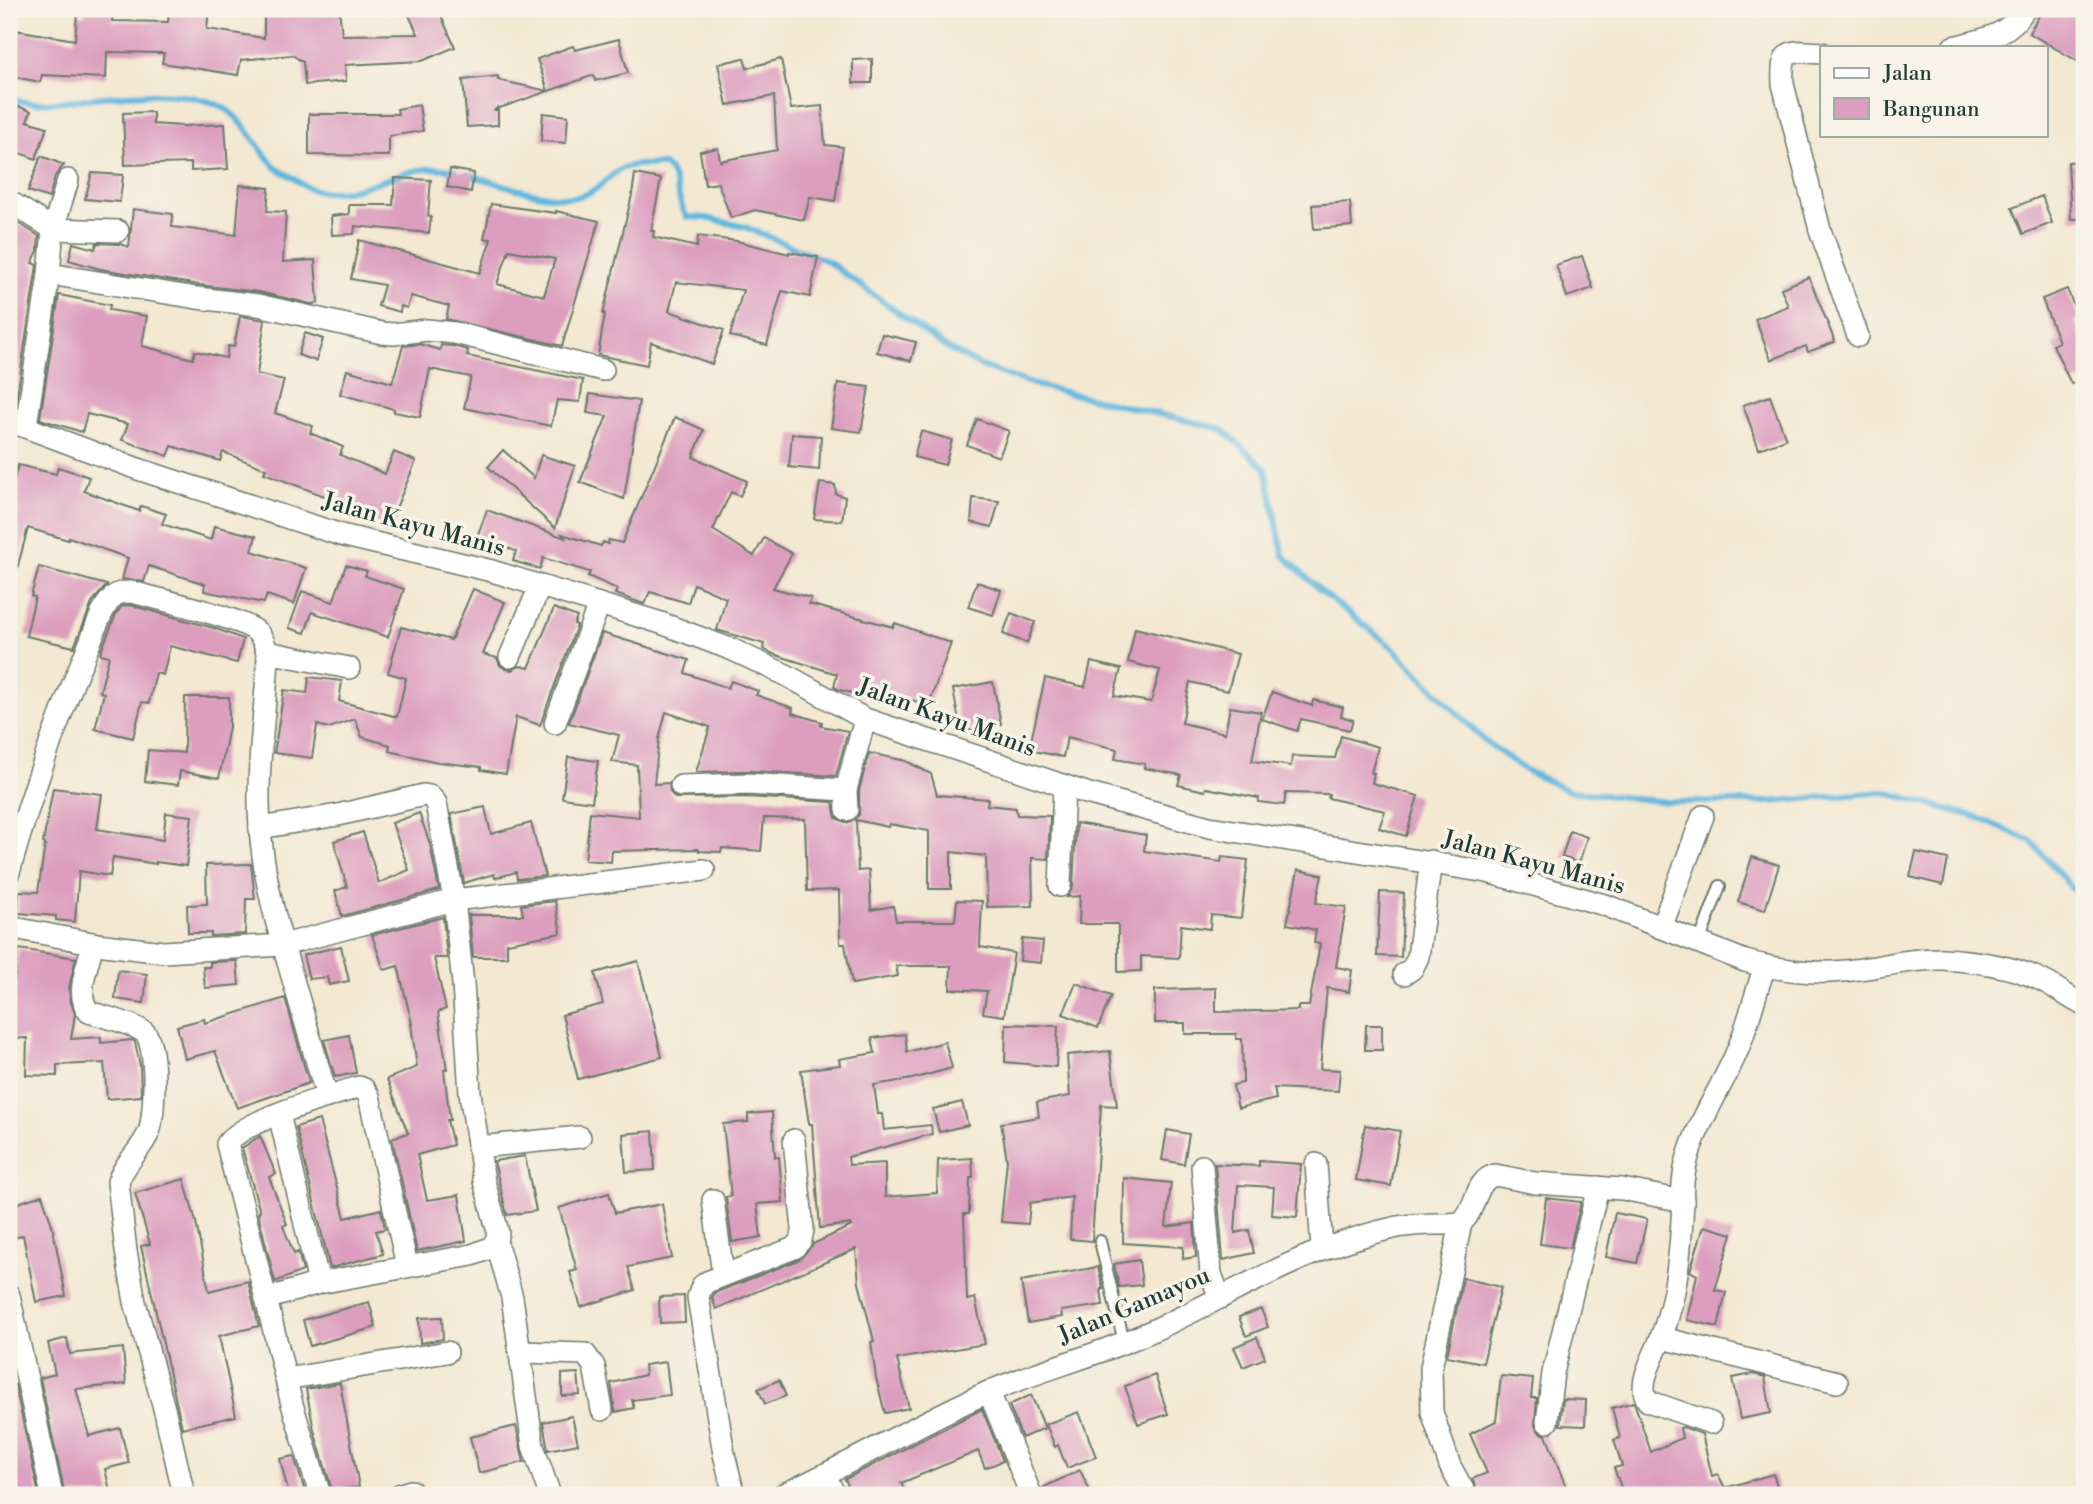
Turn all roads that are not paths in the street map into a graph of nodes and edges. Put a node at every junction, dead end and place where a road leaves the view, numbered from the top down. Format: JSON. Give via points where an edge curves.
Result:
{"nodes":[{"id":1,"x":2025,"y":9,"type":"edge"},
{"id":2,"x":1957,"y":46,"type":"edge"},
{"id":3,"x":1820,"y":53,"type":"edge"},
{"id":4,"x":68,"y":180,"type":"dead end"},
{"id":5,"x":9,"y":201,"type":"edge"},
{"id":6,"x":53,"y":229,"type":"junction"},
{"id":7,"x":118,"y":231,"type":"dead end"},
{"id":8,"x":49,"y":274,"type":"junction"},
{"id":9,"x":1857,"y":336,"type":"dead end"},
{"id":10,"x":603,"y":370,"type":"dead end"},
{"id":11,"x":18,"y":423,"type":"edge"},
{"id":12,"x":540,"y":586,"type":"junction"},
{"id":13,"x":599,"y":604,"type":"junction"},
{"id":14,"x":267,"y":652,"type":"junction"},
{"id":15,"x":510,"y":657,"type":"dead end"},
{"id":16,"x":349,"y":668,"type":"dead end"},
{"id":17,"x":866,"y":719,"type":"junction"},
{"id":18,"x":555,"y":723,"type":"dead end"},
{"id":19,"x":681,"y":786,"type":"dead end"},
{"id":20,"x":1064,"y":786,"type":"junction"},
{"id":21,"x":1703,"y":816,"type":"dead end"},
{"id":22,"x":260,"y":828,"type":"junction"},
{"id":23,"x":1431,"y":861,"type":"junction"},
{"id":24,"x":704,"y":870,"type":"dead end"},
{"id":25,"x":9,"y":872,"type":"edge"},
{"id":26,"x":1060,"y":886,"type":"dead end"},
{"id":27,"x":1720,"y":886,"type":"dead end"},
{"id":28,"x":454,"y":900,"type":"junction"},
{"id":29,"x":9,"y":927,"type":"edge"},
{"id":30,"x":1661,"y":928,"type":"junction"},
{"id":31,"x":93,"y":943,"type":"junction"},
{"id":32,"x":1699,"y":943,"type":"junction"},
{"id":33,"x":283,"y":945,"type":"junction"},
{"id":34,"x":1765,"y":966,"type":"junction"},
{"id":35,"x":1404,"y":974,"type":"dead end"},
{"id":36,"x":2084,"y":1005,"type":"edge"},
{"id":37,"x":327,"y":1097,"type":"junction"},
{"id":38,"x":279,"y":1114,"type":"junction"},
{"id":39,"x":580,"y":1137,"type":"dead end"},
{"id":40,"x":794,"y":1140,"type":"dead end"},
{"id":41,"x":478,"y":1147,"type":"junction"},
{"id":42,"x":1315,"y":1164,"type":"dead end"},
{"id":43,"x":1202,"y":1166,"type":"dead end"},
{"id":44,"x":1598,"y":1188,"type":"junction"},
{"id":45,"x":713,"y":1199,"type":"dead end"},
{"id":46,"x":1683,"y":1201,"type":"junction"},
{"id":47,"x":1461,"y":1223,"type":"junction"},
{"id":48,"x":496,"y":1241,"type":"junction"},
{"id":49,"x":1100,"y":1241,"type":"dead end"},
{"id":50,"x":1322,"y":1250,"type":"junction"},
{"id":51,"x":407,"y":1266,"type":"junction"},
{"id":52,"x":723,"y":1275,"type":"junction"},
{"id":53,"x":319,"y":1283,"type":"junction"},
{"id":54,"x":9,"y":1295,"type":"edge"},
{"id":55,"x":1220,"y":1298,"type":"junction"},
{"id":56,"x":266,"y":1299,"type":"junction"},
{"id":57,"x":1662,"y":1338,"type":"junction"},
{"id":58,"x":1124,"y":1342,"type":"junction"},
{"id":59,"x":447,"y":1352,"type":"dead end"},
{"id":60,"x":520,"y":1352,"type":"junction"},
{"id":61,"x":286,"y":1379,"type":"junction"},
{"id":62,"x":1837,"y":1382,"type":"dead end"},
{"id":63,"x":989,"y":1392,"type":"junction"},
{"id":64,"x":602,"y":1410,"type":"dead end"},
{"id":65,"x":1547,"y":1422,"type":"dead end"},
{"id":66,"x":1711,"y":1423,"type":"dead end"},
{"id":67,"x":825,"y":1476,"type":"junction"},
{"id":68,"x":52,"y":1495,"type":"edge"},
{"id":69,"x":184,"y":1495,"type":"edge"},
{"id":70,"x":320,"y":1495,"type":"edge"},
{"id":71,"x":550,"y":1495,"type":"edge"},
{"id":72,"x":734,"y":1495,"type":"edge"},
{"id":73,"x":782,"y":1495,"type":"edge"},
{"id":74,"x":835,"y":1495,"type":"edge"},
{"id":75,"x":1031,"y":1495,"type":"edge"},
{"id":76,"x":1466,"y":1495,"type":"edge"}],
"edges":[{"from":1,"to":2,"type":"street","via":[[2008,30]]},
{"from":3,"to":9,"type":"street","via":[[1787,54],[1783,84],[1820,230]]},
{"from":4,"to":6,"type":"street"},
{"from":5,"to":6,"type":"street"},
{"from":6,"to":7,"type":"street"},
{"from":6,"to":8,"type":"street"},
{"from":8,"to":10,"type":"street","via":[[258,305],[382,333],[455,333]]},
{"from":8,"to":11,"type":"street"},
{"from":11,"to":12,"type":"street","name":"Jalan Kayu Manis","via":[[138,469],[341,535],[492,570]]},
{"from":12,"to":13,"type":"street","name":"Jalan Kayu Manis"},
{"from":12,"to":15,"type":"street"},
{"from":13,"to":17,"type":"street","name":"Jalan Kayu Manis","via":[[733,650]]},
{"from":13,"to":18,"type":"street"},
{"from":14,"to":16,"type":"street"},
{"from":14,"to":22,"type":"street"},
{"from":14,"to":25,"type":"street","via":[[257,632],[238,621],[132,592],[115,595],[73,682]]},
{"from":17,"to":19,"type":"street","via":[[847,800],[747,784]]},
{"from":17,"to":20,"type":"street","name":"Jalan Kayu Manis"},
{"from":20,"to":23,"type":"street","name":"Jalan Kayu Manis","via":[[1209,827]]},
{"from":20,"to":26,"type":"street"},
{"from":21,"to":30,"type":"street"},
{"from":22,"to":28,"type":"street","via":[[430,796],[436,803]]},
{"from":22,"to":33,"type":"street","via":[[268,891]]},
{"from":23,"to":30,"type":"street","name":"Jalan Kayu Manis","via":[[1593,902]]},
{"from":23,"to":35,"type":"street","via":[[1418,957]]},
{"from":24,"to":28,"type":"street"},
{"from":27,"to":32,"type":"lane"},
{"from":28,"to":33,"type":"street"},
{"from":28,"to":41,"type":"street"},
{"from":29,"to":31,"type":"street"},
{"from":30,"to":32,"type":"street","name":"Jalan Kayu Manis"},
{"from":31,"to":33,"type":"street","via":[[163,952]]},
{"from":31,"to":69,"type":"street","via":[[81,995],[84,1006],[89,1012],[139,1029],[150,1041],[154,1069],[150,1130],[118,1182],[135,1302]]},
{"from":32,"to":34,"type":"street","name":"Jalan Kayu Manis"},
{"from":33,"to":37,"type":"street"},
{"from":34,"to":36,"type":"street","name":"Jalan Kayu Manis","via":[[1830,972],[1940,959],[1975,962],[2046,982]]},
{"from":34,"to":46,"type":"street","via":[[1738,1050],[1698,1130],[1681,1181]]},
{"from":37,"to":38,"type":"street"},
{"from":37,"to":51,"type":"street","via":[[359,1087],[367,1092]]},
{"from":38,"to":53,"type":"street"},
{"from":38,"to":56,"type":"street","via":[[242,1130],[227,1144]]},
{"from":39,"to":41,"type":"street"},
{"from":40,"to":52,"type":"street","via":[[801,1240],[794,1248]]},
{"from":41,"to":48,"type":"street","via":[[498,1232]]},
{"from":42,"to":50,"type":"street"},
{"from":43,"to":55,"type":"street","via":[[1211,1273]]},
{"from":44,"to":46,"type":"street"},
{"from":44,"to":47,"type":"street","via":[[1494,1175],[1482,1183],[1471,1213]]},
{"from":44,"to":65,"type":"street","via":[[1553,1373]]},
{"from":45,"to":52,"type":"street"},
{"from":46,"to":57,"type":"street","via":[[1681,1247]]},
{"from":47,"to":50,"type":"street","name":"Jalan Gamayou","via":[[1396,1227]]},
{"from":47,"to":76,"type":"street","via":[[1431,1368],[1432,1412],[1450,1466]]},
{"from":48,"to":51,"type":"street","via":[[472,1255]]},
{"from":48,"to":60,"type":"street","via":[[512,1297]]},
{"from":49,"to":58,"type":"lane"},
{"from":50,"to":55,"type":"street","name":"Jalan Gamayou"},
{"from":51,"to":53,"type":"street"},
{"from":52,"to":72,"type":"street","via":[[702,1286],[698,1297]]},
{"from":53,"to":56,"type":"street"},
{"from":54,"to":68,"type":"street"},
{"from":55,"to":58,"type":"street","name":"Jalan Gamayou"},
{"from":56,"to":61,"type":"street"},
{"from":57,"to":62,"type":"street"},
{"from":57,"to":66,"type":"street","via":[[1643,1387],[1648,1401]]},
{"from":58,"to":63,"type":"street","name":"Jalan Gamayou"},
{"from":59,"to":61,"type":"street"},
{"from":60,"to":64,"type":"street","via":[[585,1354],[594,1366]]},
{"from":60,"to":71,"type":"street","via":[[533,1446]]},
{"from":61,"to":70,"type":"street"},
{"from":63,"to":67,"type":"street","name":"Jalan Gamayou"},
{"from":63,"to":75,"type":"street"},
{"from":67,"to":73,"type":"street","name":"Jalan Gamayou"},
{"from":67,"to":74,"type":"street"}]}
